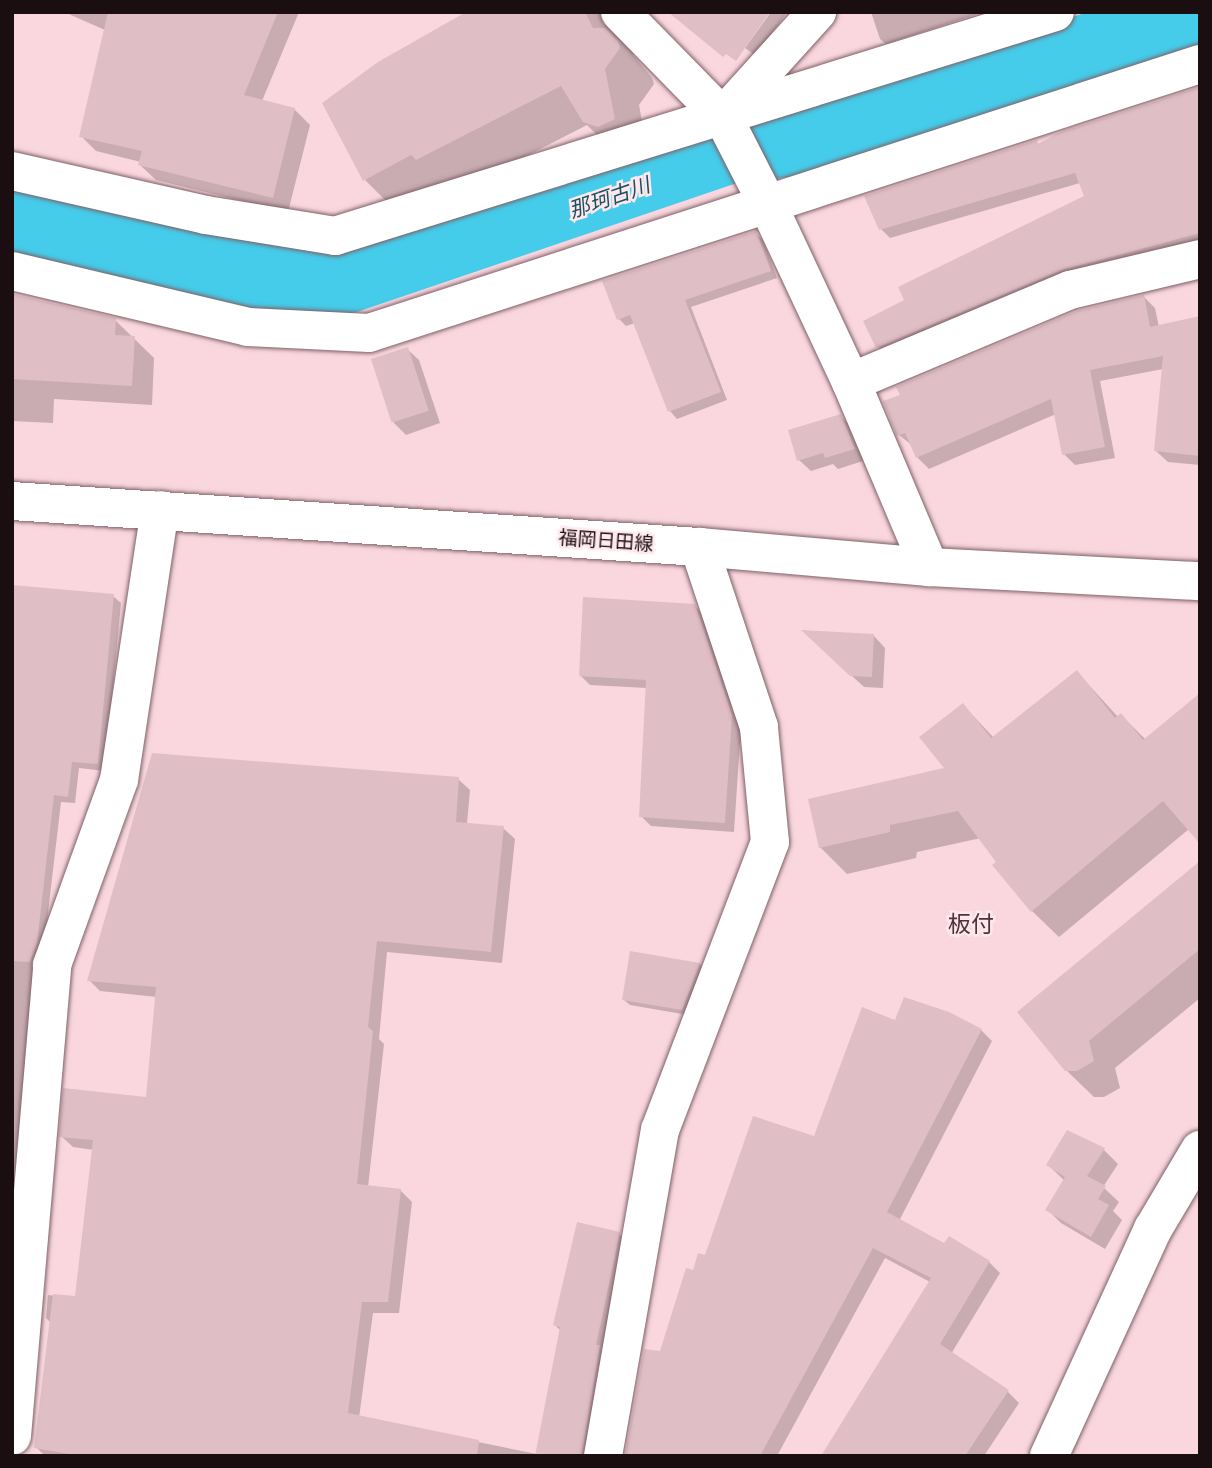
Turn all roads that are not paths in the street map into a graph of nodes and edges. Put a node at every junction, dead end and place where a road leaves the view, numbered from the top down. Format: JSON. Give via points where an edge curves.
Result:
{"nodes":[{"id":1,"x":620,"y":12,"type":"edge"},
{"id":2,"x":817,"y":12,"type":"edge"},
{"id":3,"x":1055,"y":12,"type":"edge"},
{"id":4,"x":1200,"y":64,"type":"edge"},
{"id":5,"x":723,"y":117,"type":"junction"},
{"id":6,"x":12,"y":171,"type":"edge"},
{"id":7,"x":767,"y":203,"type":"junction"},
{"id":8,"x":1200,"y":259,"type":"edge"},
{"id":9,"x":12,"y":271,"type":"edge"},
{"id":10,"x":851,"y":382,"type":"junction"},
{"id":11,"x":12,"y":500,"type":"edge"},
{"id":12,"x":160,"y":510,"type":"junction"},
{"id":13,"x":699,"y":547,"type":"junction"},
{"id":14,"x":929,"y":566,"type":"junction"},
{"id":15,"x":1200,"y":581,"type":"edge"},
{"id":16,"x":1200,"y":1150,"type":"edge"},
{"id":17,"x":12,"y":1436,"type":"edge"},
{"id":18,"x":603,"y":1456,"type":"edge"},
{"id":19,"x":1049,"y":1456,"type":"edge"}],
"edges":[{"from":1,"to":5,"type":"street"},
{"from":2,"to":5,"type":"street"},
{"from":3,"to":5,"type":"street"},
{"from":4,"to":7,"type":"street"},
{"from":5,"to":6,"type":"street","via":[[335,236],[206,215]]},
{"from":5,"to":7,"type":"street"},
{"from":7,"to":9,"type":"street","via":[[369,333],[248,327]]},
{"from":7,"to":10,"type":"street"},
{"from":8,"to":10,"type":"street","via":[[1070,290]]},
{"from":10,"to":14,"type":"street"},
{"from":11,"to":12,"type":"street","name":"福岡日田線"},
{"from":12,"to":13,"type":"street","name":"福岡日田線"},
{"from":12,"to":17,"type":"street","via":[[119,780],[52,965]]},
{"from":13,"to":14,"type":"street","name":"福岡日田線"},
{"from":13,"to":18,"type":"street","via":[[759,727],[770,842],[660,1130]]},
{"from":14,"to":15,"type":"street","name":"福岡日田線"},
{"from":16,"to":19,"type":"street","via":[[1153,1229]]}]}
